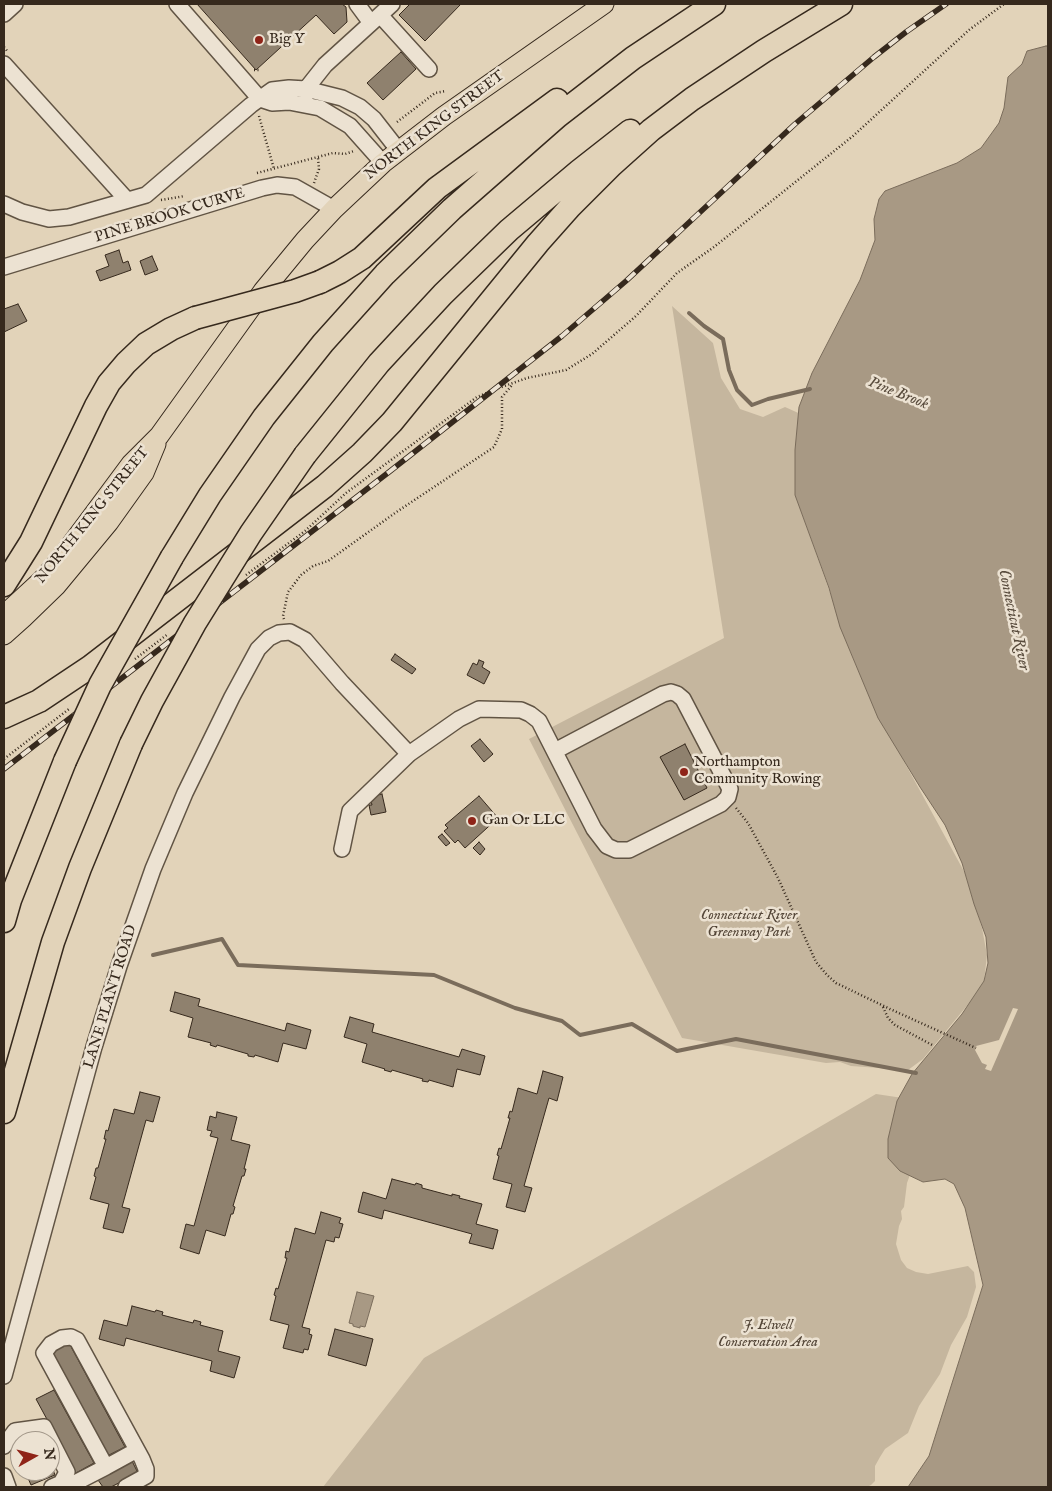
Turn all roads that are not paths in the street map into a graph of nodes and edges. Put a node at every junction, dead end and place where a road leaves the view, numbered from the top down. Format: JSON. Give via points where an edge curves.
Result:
{"nodes":[{"id":1,"x":15,"y":4,"type":"edge"},
{"id":2,"x":177,"y":4,"type":"edge"},
{"id":3,"x":357,"y":4,"type":"edge"},
{"id":4,"x":392,"y":4,"type":"edge"},
{"id":5,"x":714,"y":4,"type":"edge"},
{"id":6,"x":826,"y":4,"type":"edge"},
{"id":7,"x":841,"y":4,"type":"edge"},
{"id":8,"x":597,"y":6,"type":"edge"},
{"id":9,"x":4,"y":14,"type":"edge"},
{"id":10,"x":375,"y":19,"type":"junction"},
{"id":11,"x":672,"y":31,"type":"junction"},
{"id":12,"x":7,"y":59,"type":"edge"},
{"id":13,"x":428,"y":68,"type":"dead end"},
{"id":14,"x":305,"y":96,"type":"junction"},
{"id":15,"x":255,"y":102,"type":"junction"},
{"id":16,"x":399,"y":151,"type":"junction"},
{"id":17,"x":383,"y":163,"type":"junction"},
{"id":18,"x":127,"y":200,"type":"junction"},
{"id":19,"x":4,"y":204,"type":"edge"},
{"id":20,"x":334,"y":209,"type":"junction"},
{"id":21,"x":4,"y":267,"type":"edge"},
{"id":22,"x":159,"y":436,"type":"junction"},
{"id":23,"x":4,"y":585,"type":"edge"},
{"id":24,"x":4,"y":615,"type":"edge"},
{"id":25,"x":4,"y":634,"type":"edge"},
{"id":26,"x":4,"y":717,"type":"edge"},
{"id":27,"x":555,"y":750,"type":"junction"},
{"id":28,"x":409,"y":754,"type":"junction"},
{"id":29,"x":342,"y":849,"type":"dead end"},
{"id":30,"x":4,"y":922,"type":"edge"},
{"id":31,"x":4,"y":1112,"type":"edge"},
{"id":32,"x":4,"y":1376,"type":"edge"},
{"id":33,"x":4,"y":1446,"type":"edge"},
{"id":34,"x":137,"y":1450,"type":"junction"},
{"id":35,"x":106,"y":1467,"type":"junction"},
{"id":36,"x":4,"y":1476,"type":"edge"},
{"id":37,"x":66,"y":1484,"type":"edge"},
{"id":38,"x":8,"y":1487,"type":"edge"},
{"id":39,"x":126,"y":1487,"type":"edge"}],
"edges":[{"from":1,"to":9,"type":"street"},
{"from":2,"to":15,"type":"street"},
{"from":3,"to":10,"type":"street"},
{"from":4,"to":10,"type":"street"},
{"from":5,"to":11,"type":"highway"},
{"from":6,"to":31,"type":"highway","bridge":true,"via":[[758,42],[683,92],[537,206],[476,260],[410,328],[305,455],[194,623],[131,744],[53,942]]},
{"from":7,"to":26,"type":"highway","via":[[692,99],[612,165],[538,243],[392,422],[325,486],[90,667],[39,701]]},
{"from":8,"to":16,"type":"main road","name":"NORTH KING STREET"},
{"from":10,"to":13,"type":"street"},
{"from":10,"to":14,"type":"street","via":[[325,65]]},
{"from":11,"to":23,"type":"highway","bridge":true,"via":[[530,119],[437,188],[362,258],[340,272],[295,291],[195,318],[146,344],[126,362],[96,406],[31,542]]},
{"from":11,"to":30,"type":"highway","bridge":true,"via":[[595,86],[452,209],[372,288],[264,417],[172,557],[100,685],[66,761]]},
{"from":12,"to":18,"type":"street"},
{"from":14,"to":15,"type":"street","via":[[289,88],[272,90]]},
{"from":14,"to":16,"type":"street","via":[[342,98],[360,107]]},
{"from":14,"to":17,"type":"street","via":[[350,126]]},
{"from":15,"to":18,"type":"street","via":[[146,195]]},
{"from":16,"to":17,"type":"main road","name":"NORTH KING STREET"},
{"from":17,"to":20,"type":"main road","name":"NORTH KING STREET"},
{"from":18,"to":19,"type":"street","via":[[69,217],[49,219]]},
{"from":20,"to":21,"type":"street","name":"PINE BROOK CURVE","via":[[295,187],[265,182]]},
{"from":20,"to":22,"type":"main road","name":"NORTH KING STREET","via":[[263,291]]},
{"from":22,"to":24,"type":"main road","name":"NORTH KING STREET","via":[[131,464],[59,561]]},
{"from":22,"to":25,"type":"main road","name":"NORTH KING STREET","via":[[144,473],[109,522],[56,586]]},
{"from":27,"to":27,"type":"street","via":[[594,829],[607,846],[616,850],[629,850],[721,804],[730,789],[684,699],[671,692]]},
{"from":27,"to":28,"type":"street","via":[[539,721],[530,714],[521,710],[479,709]]},
{"from":28,"to":29,"type":"street","via":[[350,811]]},
{"from":28,"to":32,"type":"street","name":"LANE PLANT ROAD","via":[[305,640],[290,632],[279,633],[258,649],[185,793],[153,869],[119,966]]},
{"from":33,"to":37,"type":"street","via":[[15,1431],[44,1427],[67,1472]]},
{"from":34,"to":35,"type":"street"},
{"from":34,"to":35,"type":"street","via":[[77,1340],[62,1338],[51,1344],[44,1353]]},
{"from":34,"to":39,"type":"street","via":[[146,1468],[146,1476]]},
{"from":35,"to":37,"type":"street"},
{"from":36,"to":38,"type":"street"}]}
